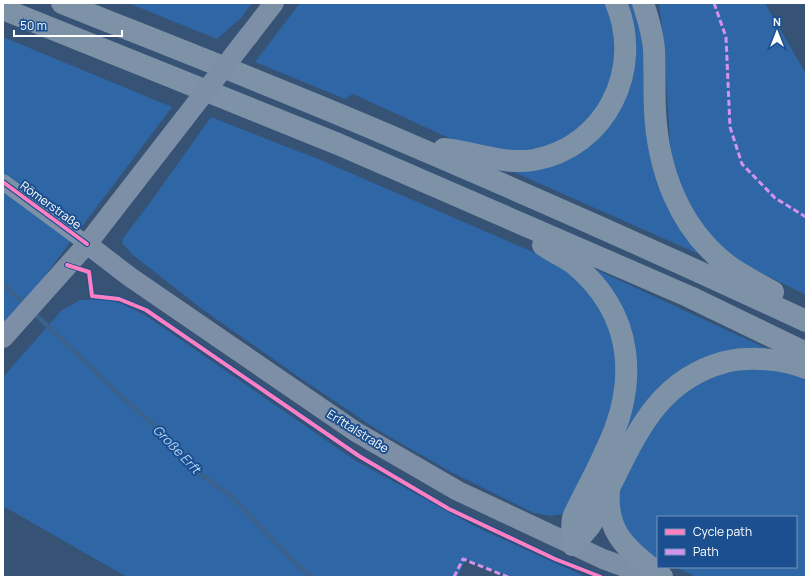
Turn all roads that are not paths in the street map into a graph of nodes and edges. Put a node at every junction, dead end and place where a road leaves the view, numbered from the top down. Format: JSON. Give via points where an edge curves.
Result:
{"nodes":[{"id":1,"x":62,"y":3,"type":"edge"},
{"id":2,"x":274,"y":3,"type":"edge"},
{"id":3,"x":616,"y":3,"type":"edge"},
{"id":4,"x":643,"y":3,"type":"edge"},
{"id":5,"x":3,"y":9,"type":"edge"},
{"id":6,"x":415,"y":146,"type":"junction"},
{"id":7,"x":3,"y":182,"type":"edge"},
{"id":8,"x":505,"y":216,"type":"junction"},
{"id":9,"x":87,"y":244,"type":"junction"},
{"id":10,"x":806,"y":320,"type":"edge"},
{"id":11,"x":3,"y":338,"type":"edge"},
{"id":12,"x":806,"y":353,"type":"edge"},
{"id":13,"x":806,"y":368,"type":"edge"},
{"id":14,"x":610,"y":487,"type":"junction"},
{"id":15,"x":573,"y":545,"type":"junction"},
{"id":16,"x":652,"y":577,"type":"edge"},
{"id":17,"x":662,"y":577,"type":"edge"}],
"edges":[{"from":1,"to":6,"type":"highway"},
{"from":2,"to":9,"type":"main road","bridge":true},
{"from":3,"to":6,"type":"highway","via":[[621,15],[626,46],[619,88],[601,119],[574,143],[544,158],[513,161]]},
{"from":4,"to":10,"type":"highway","via":[[654,50],[658,139],[662,161],[675,200],[696,235],[710,250],[727,264],[782,297]]},
{"from":5,"to":8,"type":"highway","via":[[338,144]]},
{"from":6,"to":10,"type":"highway"},
{"from":7,"to":9,"type":"street","name":"Römerstraße"},
{"from":8,"to":12,"type":"highway","via":[[690,297]]},
{"from":8,"to":15,"type":"highway","via":[[544,246],[573,263],[595,284],[611,306],[622,337],[627,368],[624,400],[607,448],[573,519]]},
{"from":9,"to":11,"type":"main road"},
{"from":9,"to":15,"type":"main road","name":"Erfttalstraße","via":[[130,277],[356,432],[458,491]]},
{"from":13,"to":14,"type":"highway","via":[[768,360],[731,361],[713,366],[682,382],[654,407],[636,434]]},
{"from":14,"to":15,"type":"highway","via":[[590,526]]},
{"from":14,"to":17,"type":"highway","via":[[608,502],[612,525],[617,534]]},
{"from":15,"to":16,"type":"main road","name":"Erfttalstraße"}]}
